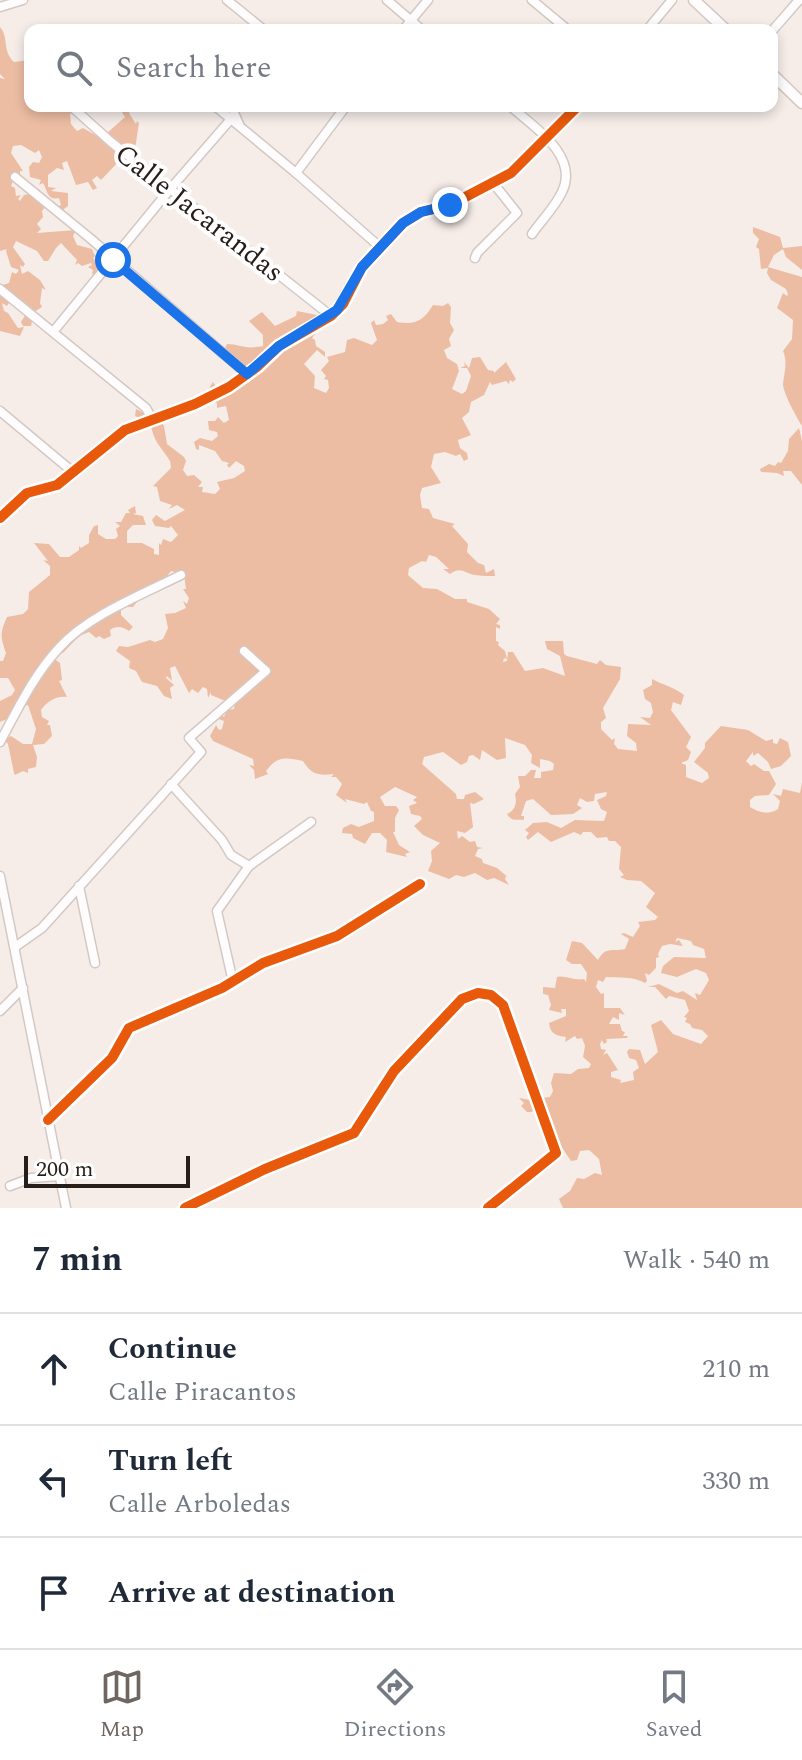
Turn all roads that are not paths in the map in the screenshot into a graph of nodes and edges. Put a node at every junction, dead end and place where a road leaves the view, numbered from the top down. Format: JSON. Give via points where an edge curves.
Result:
{"nodes":[{"id":1,"x":23,"y":0,"type":"edge"},
{"id":2,"x":227,"y":0,"type":"edge"},
{"id":3,"x":387,"y":0,"type":"edge"},
{"id":4,"x":428,"y":0,"type":"edge"},
{"id":5,"x":532,"y":0,"type":"edge"},
{"id":6,"x":672,"y":0,"type":"edge"},
{"id":7,"x":694,"y":0,"type":"edge"},
{"id":8,"x":799,"y":0,"type":"edge"},
{"id":9,"x":0,"y":7,"type":"edge"},
{"id":10,"x":411,"y":20,"type":"junction"},
{"id":11,"x":257,"y":24,"type":"edge"},
{"id":12,"x":408,"y":24,"type":"edge"},
{"id":13,"x":415,"y":24,"type":"edge"},
{"id":14,"x":561,"y":24,"type":"edge"},
{"id":15,"x":652,"y":24,"type":"edge"},
{"id":16,"x":720,"y":24,"type":"edge"},
{"id":17,"x":778,"y":24,"type":"edge"},
{"id":18,"x":778,"y":80,"type":"edge"},
{"id":19,"x":802,"y":103,"type":"edge"},
{"id":20,"x":78,"y":112,"type":"edge"},
{"id":21,"x":222,"y":112,"type":"edge"},
{"id":22,"x":233,"y":112,"type":"edge"},
{"id":23,"x":342,"y":112,"type":"edge"},
{"id":24,"x":517,"y":112,"type":"edge"},
{"id":25,"x":572,"y":112,"type":"edge"},
{"id":26,"x":231,"y":119,"type":"junction"},
{"id":27,"x":240,"y":128,"type":"junction"},
{"id":28,"x":547,"y":138,"type":"junction"},
{"id":29,"x":296,"y":173,"type":"junction"},
{"id":30,"x":15,"y":177,"type":"dead end"},
{"id":31,"x":494,"y":184,"type":"junction"},
{"id":32,"x":171,"y":188,"type":"junction"},
{"id":33,"x":532,"y":234,"type":"dead end"},
{"id":34,"x":381,"y":248,"type":"junction"},
{"id":35,"x":475,"y":258,"type":"dead end"},
{"id":36,"x":113,"y":260,"type":"junction"},
{"id":37,"x":0,"y":289,"type":"edge"},
{"id":38,"x":331,"y":316,"type":"junction"},
{"id":39,"x":53,"y":332,"type":"junction"},
{"id":40,"x":247,"y":374,"type":"junction"},
{"id":41,"x":0,"y":411,"type":"edge"},
{"id":42,"x":152,"y":419,"type":"junction"},
{"id":43,"x":73,"y":472,"type":"junction"},
{"id":44,"x":0,"y":518,"type":"edge"},
{"id":45,"x":181,"y":575,"type":"dead end"},
{"id":46,"x":244,"y":651,"type":"dead end"},
{"id":47,"x":0,"y":742,"type":"edge"},
{"id":48,"x":171,"y":784,"type":"junction"},
{"id":49,"x":311,"y":822,"type":"dead end"},
{"id":50,"x":249,"y":866,"type":"junction"},
{"id":51,"x":1,"y":883,"type":"edge"},
{"id":52,"x":420,"y":884,"type":"dead end"},
{"id":53,"x":79,"y":886,"type":"junction"},
{"id":54,"x":15,"y":947,"type":"junction"},
{"id":55,"x":95,"y":963,"type":"dead end"},
{"id":56,"x":233,"y":982,"type":"junction"},
{"id":57,"x":23,"y":988,"type":"junction"},
{"id":58,"x":0,"y":1011,"type":"edge"},
{"id":59,"x":48,"y":1120,"type":"junction"},
{"id":60,"x":60,"y":1176,"type":"junction"},
{"id":61,"x":10,"y":1186,"type":"dead end"},
{"id":62,"x":66,"y":1208,"type":"edge"},
{"id":63,"x":185,"y":1208,"type":"edge"},
{"id":64,"x":488,"y":1208,"type":"edge"}],
"edges":[{"from":1,"to":9,"type":"street"},
{"from":2,"to":11,"type":"street"},
{"from":3,"to":10,"type":"street"},
{"from":4,"to":10,"type":"street"},
{"from":5,"to":14,"type":"street"},
{"from":6,"to":15,"type":"street"},
{"from":7,"to":16,"type":"main road"},
{"from":8,"to":17,"type":"street"},
{"from":10,"to":12,"type":"street"},
{"from":10,"to":13,"type":"street"},
{"from":18,"to":19,"type":"main road"},
{"from":20,"to":32,"type":"street","name":"Calle Jacarandas"},
{"from":21,"to":26,"type":"street"},
{"from":22,"to":27,"type":"street"},
{"from":23,"to":29,"type":"street"},
{"from":24,"to":28,"type":"street"},
{"from":25,"to":28,"type":"street"},
{"from":26,"to":27,"type":"street"},
{"from":26,"to":32,"type":"street"},
{"from":27,"to":29,"type":"street"},
{"from":28,"to":31,"type":"street"},
{"from":28,"to":33,"type":"street","via":[[566,164],[566,178],[563,192]]},
{"from":29,"to":34,"type":"street"},
{"from":30,"to":36,"type":"street"},
{"from":31,"to":34,"type":"street","via":[[411,217]]},
{"from":31,"to":35,"type":"street","via":[[517,213]]},
{"from":32,"to":36,"type":"street"},
{"from":32,"to":38,"type":"street","name":"Calle Jacarandas"},
{"from":34,"to":38,"type":"street","via":[[362,267]]},
{"from":36,"to":39,"type":"street"},
{"from":36,"to":40,"type":"street"},
{"from":37,"to":39,"type":"street"},
{"from":38,"to":40,"type":"street","via":[[279,346]]},
{"from":39,"to":42,"type":"street","via":[[146,408]]},
{"from":40,"to":42,"type":"street","via":[[195,404]]},
{"from":41,"to":43,"type":"street"},
{"from":42,"to":43,"type":"street","via":[[112,439]]},
{"from":43,"to":44,"type":"street","via":[[57,485],[27,493]]},
{"from":45,"to":47,"type":"street","via":[[84,627],[61,646],[35,677]]},
{"from":46,"to":48,"type":"street","via":[[266,671],[189,738],[201,752]]},
{"from":48,"to":50,"type":"street","via":[[231,855]]},
{"from":48,"to":53,"type":"street"},
{"from":49,"to":50,"type":"street"},
{"from":50,"to":56,"type":"street","via":[[217,911]]},
{"from":51,"to":54,"type":"street"},
{"from":52,"to":56,"type":"street","via":[[359,925],[263,963]]},
{"from":53,"to":54,"type":"street","via":[[42,928]]},
{"from":53,"to":55,"type":"street"},
{"from":54,"to":57,"type":"street"},
{"from":56,"to":59,"type":"street","via":[[129,1028],[112,1058]]},
{"from":57,"to":58,"type":"street"},
{"from":57,"to":59,"type":"street"},
{"from":59,"to":60,"type":"street"},
{"from":60,"to":61,"type":"street"},
{"from":60,"to":62,"type":"street"},
{"from":63,"to":64,"type":"street","via":[[354,1133],[394,1071],[462,999],[478,993],[503,1005],[556,1153]]}]}
